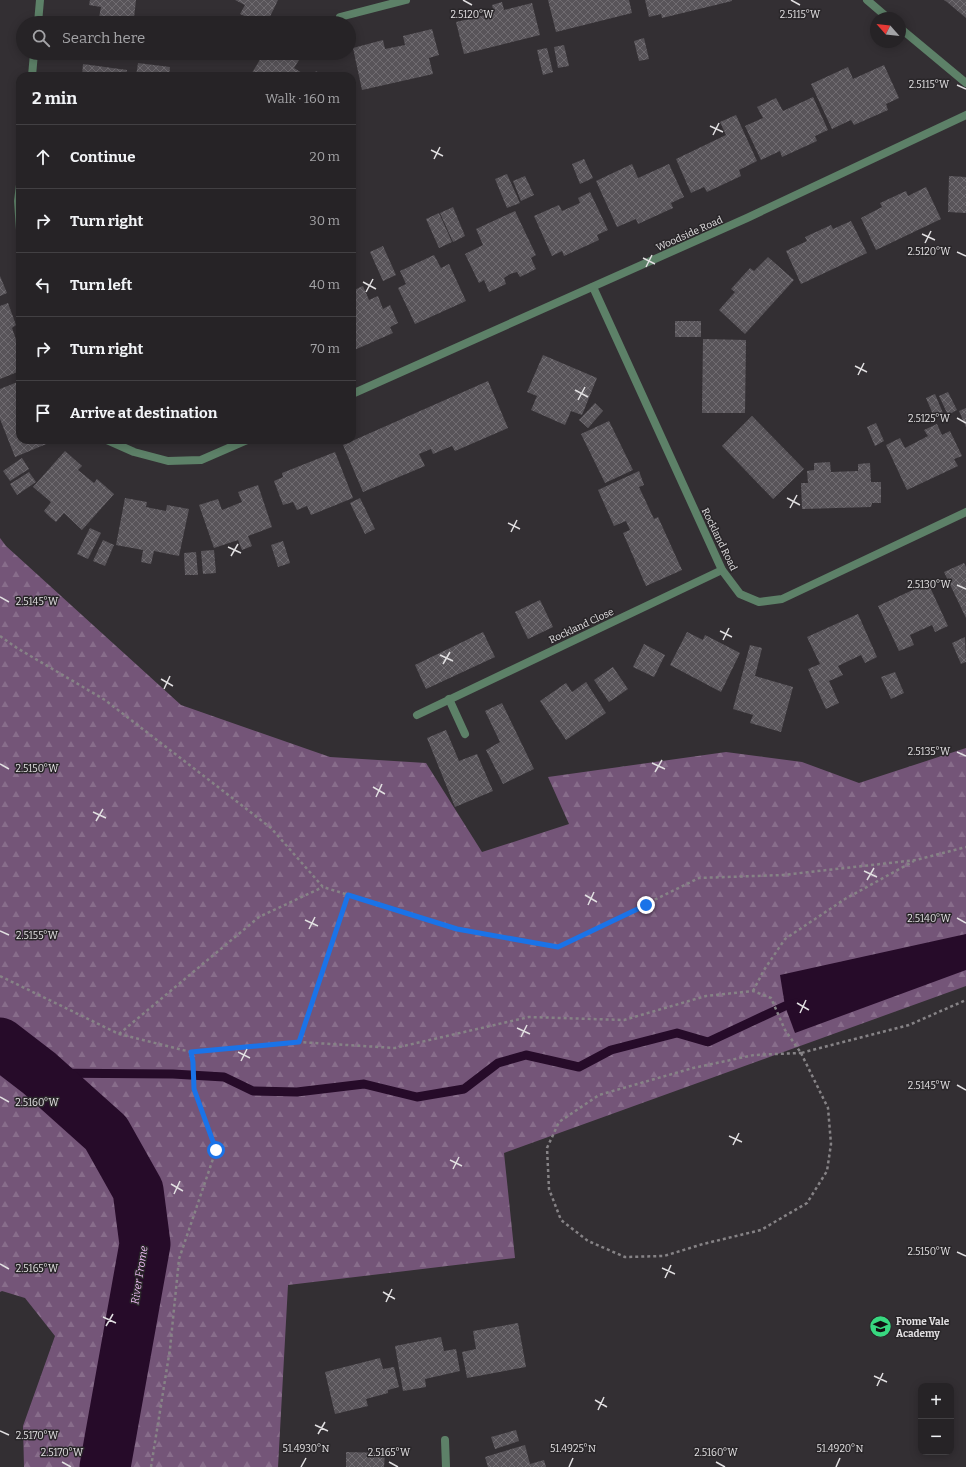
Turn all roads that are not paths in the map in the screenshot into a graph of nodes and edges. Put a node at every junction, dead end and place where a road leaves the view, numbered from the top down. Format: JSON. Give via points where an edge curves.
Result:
{"nodes":[{"id":1,"x":40,"y":0,"type":"edge"},
{"id":2,"x":406,"y":0,"type":"edge"},
{"id":3,"x":867,"y":0,"type":"edge"},
{"id":4,"x":881,"y":12,"type":"edge"},
{"id":5,"x":39,"y":16,"type":"edge"},
{"id":6,"x":344,"y":16,"type":"edge"},
{"id":7,"x":906,"y":33,"type":"edge"},
{"id":8,"x":33,"y":60,"type":"edge"},
{"id":9,"x":32,"y":72,"type":"edge"},
{"id":10,"x":966,"y":83,"type":"edge"},
{"id":11,"x":966,"y":115,"type":"edge"},
{"id":12,"x":593,"y":287,"type":"junction"},
{"id":13,"x":356,"y":392,"type":"edge"},
{"id":14,"x":116,"y":444,"type":"edge"},
{"id":15,"x":238,"y":444,"type":"edge"},
{"id":16,"x":966,"y":512,"type":"edge"},
{"id":17,"x":722,"y":570,"type":"junction"},
{"id":18,"x":449,"y":699,"type":"junction"},
{"id":19,"x":417,"y":715,"type":"dead end"},
{"id":20,"x":465,"y":734,"type":"dead end"},
{"id":21,"x":446,"y":1440,"type":"dead end"},
{"id":22,"x":446,"y":1467,"type":"edge"}],
"edges":[{"from":1,"to":5,"type":"street"},
{"from":2,"to":6,"type":"street"},
{"from":3,"to":4,"type":"street"},
{"from":7,"to":10,"type":"street"},
{"from":8,"to":9,"type":"street"},
{"from":11,"to":12,"type":"street","name":"Woodside Road"},
{"from":12,"to":13,"type":"street","name":"Woodside Road"},
{"from":12,"to":17,"type":"street","name":"Rockland Road"},
{"from":14,"to":15,"type":"street","via":[[134,452],[168,461],[201,460]]},
{"from":16,"to":17,"type":"street","name":"Rockland Road","via":[[782,599],[759,602],[740,594]]},
{"from":17,"to":18,"type":"street","name":"Rockland Close"},
{"from":18,"to":19,"type":"street","name":"Rockland Close"},
{"from":18,"to":20,"type":"street"},
{"from":21,"to":22,"type":"street"}]}
